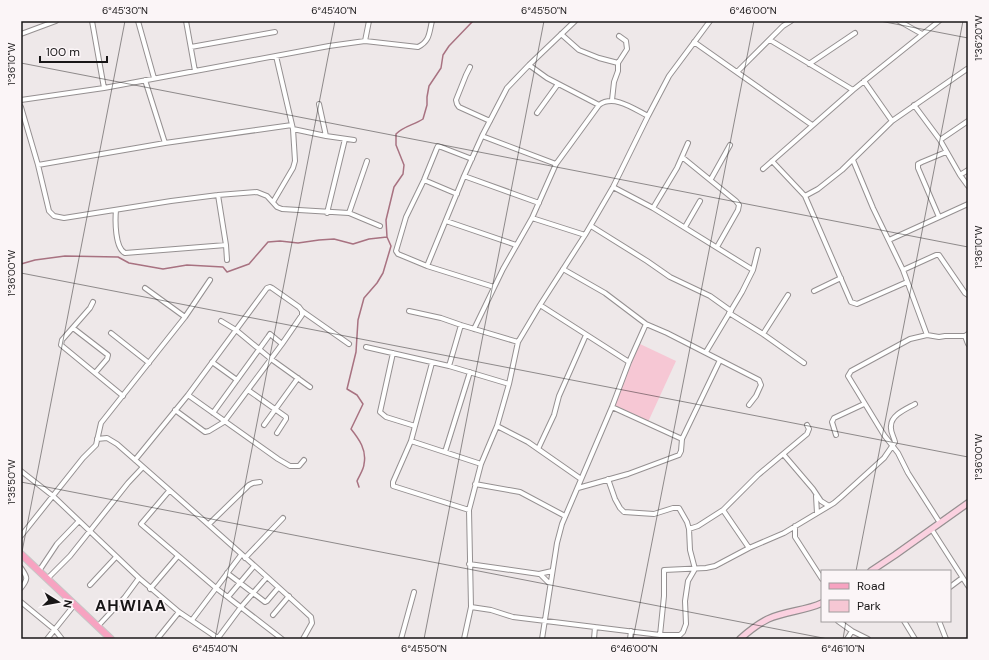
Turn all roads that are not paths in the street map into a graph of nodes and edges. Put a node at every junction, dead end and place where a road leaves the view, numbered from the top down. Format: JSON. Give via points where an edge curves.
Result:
{"nodes":[{"id":1,"x":56,"y":21,"type":"edge"},
{"id":2,"x":92,"y":21,"type":"edge"},
{"id":3,"x":138,"y":21,"type":"edge"},
{"id":4,"x":186,"y":21,"type":"edge"},
{"id":5,"x":368,"y":21,"type":"edge"},
{"id":6,"x":432,"y":21,"type":"edge"},
{"id":7,"x":575,"y":21,"type":"edge"},
{"id":8,"x":710,"y":21,"type":"edge"},
{"id":9,"x":791,"y":21,"type":"edge"},
{"id":10,"x":899,"y":21,"type":"edge"},
{"id":11,"x":938,"y":21,"type":"edge"},
{"id":12,"x":275,"y":32,"type":"dead end"},
{"id":13,"x":855,"y":32,"type":"dead end"},
{"id":14,"x":21,"y":34,"type":"edge"},
{"id":15,"x":561,"y":34,"type":"junction"},
{"id":16,"x":922,"y":34,"type":"junction"},
{"id":17,"x":618,"y":36,"type":"dead end"},
{"id":18,"x":770,"y":40,"type":"junction"},
{"id":19,"x":365,"y":41,"type":"junction"},
{"id":20,"x":694,"y":42,"type":"junction"},
{"id":21,"x":191,"y":47,"type":"junction"},
{"id":22,"x":276,"y":56,"type":"junction"},
{"id":23,"x":618,"y":63,"type":"junction"},
{"id":24,"x":809,"y":64,"type":"junction"},
{"id":25,"x":528,"y":65,"type":"junction"},
{"id":26,"x":470,"y":67,"type":"dead end"},
{"id":27,"x":967,"y":69,"type":"edge"},
{"id":28,"x":195,"y":71,"type":"junction"},
{"id":29,"x":737,"y":72,"type":"junction"},
{"id":30,"x":154,"y":78,"type":"junction"},
{"id":31,"x":145,"y":80,"type":"junction"},
{"id":32,"x":864,"y":81,"type":"junction"},
{"id":33,"x":558,"y":84,"type":"junction"},
{"id":34,"x":104,"y":88,"type":"junction"},
{"id":35,"x":853,"y":90,"type":"junction"},
{"id":36,"x":21,"y":100,"type":"edge"},
{"id":37,"x":612,"y":100,"type":"junction"},
{"id":38,"x":319,"y":104,"type":"dead end"},
{"id":39,"x":599,"y":105,"type":"junction"},
{"id":40,"x":914,"y":105,"type":"junction"},
{"id":41,"x":21,"y":107,"type":"edge"},
{"id":42,"x":537,"y":113,"type":"dead end"},
{"id":43,"x":648,"y":116,"type":"junction"},
{"id":44,"x":490,"y":121,"type":"junction"},
{"id":45,"x":892,"y":121,"type":"junction"},
{"id":46,"x":968,"y":121,"type":"edge"},
{"id":47,"x":812,"y":125,"type":"junction"},
{"id":48,"x":293,"y":127,"type":"junction"},
{"id":49,"x":326,"y":136,"type":"junction"},
{"id":50,"x":482,"y":136,"type":"junction"},
{"id":51,"x":345,"y":139,"type":"junction"},
{"id":52,"x":354,"y":140,"type":"dead end"},
{"id":53,"x":940,"y":140,"type":"junction"},
{"id":54,"x":165,"y":143,"type":"junction"},
{"id":55,"x":688,"y":143,"type":"dead end"},
{"id":56,"x":730,"y":145,"type":"dead end"},
{"id":57,"x":946,"y":152,"type":"junction"},
{"id":58,"x":682,"y":157,"type":"junction"},
{"id":59,"x":472,"y":159,"type":"junction"},
{"id":60,"x":853,"y":160,"type":"junction"},
{"id":61,"x":367,"y":161,"type":"dead end"},
{"id":62,"x":772,"y":161,"type":"junction"},
{"id":63,"x":556,"y":164,"type":"junction"},
{"id":64,"x":38,"y":165,"type":"junction"},
{"id":65,"x":763,"y":169,"type":"dead end"},
{"id":66,"x":968,"y":170,"type":"edge"},
{"id":67,"x":960,"y":175,"type":"junction"},
{"id":68,"x":464,"y":176,"type":"junction"},
{"id":69,"x":711,"y":179,"type":"junction"},
{"id":70,"x":424,"y":180,"type":"junction"},
{"id":71,"x":968,"y":186,"type":"edge"},
{"id":72,"x":613,"y":187,"type":"junction"},
{"id":73,"x":457,"y":194,"type":"junction"},
{"id":74,"x":218,"y":195,"type":"junction"},
{"id":75,"x":805,"y":196,"type":"junction"},
{"id":76,"x":700,"y":201,"type":"dead end"},
{"id":77,"x":273,"y":202,"type":"junction"},
{"id":78,"x":538,"y":203,"type":"junction"},
{"id":79,"x":968,"y":204,"type":"edge"},
{"id":80,"x":653,"y":208,"type":"junction"},
{"id":81,"x":116,"y":210,"type":"junction"},
{"id":82,"x":327,"y":213,"type":"junction"},
{"id":83,"x":349,"y":213,"type":"junction"},
{"id":84,"x":939,"y":217,"type":"junction"},
{"id":85,"x":532,"y":218,"type":"junction"},
{"id":86,"x":446,"y":221,"type":"junction"},
{"id":87,"x":380,"y":226,"type":"dead end"},
{"id":88,"x":591,"y":226,"type":"junction"},
{"id":89,"x":685,"y":227,"type":"junction"},
{"id":90,"x":585,"y":235,"type":"junction"},
{"id":91,"x":889,"y":240,"type":"junction"},
{"id":92,"x":226,"y":245,"type":"junction"},
{"id":93,"x":516,"y":245,"type":"junction"},
{"id":94,"x":717,"y":247,"type":"junction"},
{"id":95,"x":758,"y":250,"type":"dead end"},
{"id":96,"x":227,"y":260,"type":"dead end"},
{"id":97,"x":427,"y":266,"type":"junction"},
{"id":98,"x":563,"y":269,"type":"junction"},
{"id":99,"x":753,"y":270,"type":"junction"},
{"id":100,"x":903,"y":270,"type":"junction"},
{"id":101,"x":841,"y":278,"type":"junction"},
{"id":102,"x":210,"y":280,"type":"dead end"},
{"id":103,"x":907,"y":282,"type":"junction"},
{"id":104,"x":494,"y":287,"type":"junction"},
{"id":105,"x":145,"y":288,"type":"dead end"},
{"id":106,"x":814,"y":291,"type":"dead end"},
{"id":107,"x":788,"y":295,"type":"dead end"},
{"id":108,"x":968,"y":295,"type":"edge"},
{"id":109,"x":93,"y":302,"type":"dead end"},
{"id":110,"x":540,"y":305,"type":"junction"},
{"id":111,"x":302,"y":311,"type":"junction"},
{"id":112,"x":409,"y":311,"type":"dead end"},
{"id":113,"x":730,"y":312,"type":"junction"},
{"id":114,"x":185,"y":317,"type":"junction"},
{"id":115,"x":221,"y":321,"type":"dead end"},
{"id":116,"x":646,"y":324,"type":"junction"},
{"id":117,"x":461,"y":325,"type":"junction"},
{"id":118,"x":73,"y":328,"type":"junction"},
{"id":119,"x":474,"y":329,"type":"junction"},
{"id":120,"x":236,"y":330,"type":"junction"},
{"id":121,"x":111,"y":333,"type":"dead end"},
{"id":122,"x":763,"y":334,"type":"junction"},
{"id":123,"x":586,"y":335,"type":"junction"},
{"id":124,"x":927,"y":335,"type":"junction"},
{"id":125,"x":966,"y":335,"type":"edge"},
{"id":126,"x":518,"y":342,"type":"junction"},
{"id":127,"x":282,"y":344,"type":"junction"},
{"id":128,"x":349,"y":344,"type":"dead end"},
{"id":129,"x":968,"y":344,"type":"edge"},
{"id":130,"x":366,"y":347,"type":"dead end"},
{"id":131,"x":260,"y":348,"type":"junction"},
{"id":132,"x":706,"y":352,"type":"junction"},
{"id":133,"x":393,"y":353,"type":"junction"},
{"id":134,"x":271,"y":359,"type":"junction"},
{"id":135,"x":720,"y":360,"type":"junction"},
{"id":136,"x":212,"y":362,"type":"junction"},
{"id":137,"x":629,"y":362,"type":"junction"},
{"id":138,"x":149,"y":363,"type":"junction"},
{"id":139,"x":432,"y":363,"type":"junction"},
{"id":140,"x":804,"y":363,"type":"dead end"},
{"id":141,"x":448,"y":366,"type":"junction"},
{"id":142,"x":95,"y":372,"type":"junction"},
{"id":143,"x":470,"y":372,"type":"junction"},
{"id":144,"x":298,"y":378,"type":"junction"},
{"id":145,"x":237,"y":380,"type":"junction"},
{"id":146,"x":509,"y":384,"type":"junction"},
{"id":147,"x":310,"y":387,"type":"dead end"},
{"id":148,"x":248,"y":390,"type":"junction"},
{"id":149,"x":188,"y":395,"type":"junction"},
{"id":150,"x":123,"y":396,"type":"junction"},
{"id":151,"x":864,"y":404,"type":"junction"},
{"id":152,"x":915,"y":404,"type":"dead end"},
{"id":153,"x":749,"y":405,"type":"dead end"},
{"id":154,"x":612,"y":407,"type":"junction"},
{"id":155,"x":275,"y":409,"type":"junction"},
{"id":156,"x":175,"y":410,"type":"junction"},
{"id":157,"x":212,"y":413,"type":"junction"},
{"id":158,"x":224,"y":422,"type":"junction"},
{"id":159,"x":264,"y":425,"type":"dead end"},
{"id":160,"x":807,"y":425,"type":"dead end"},
{"id":161,"x":415,"y":426,"type":"junction"},
{"id":162,"x":497,"y":426,"type":"junction"},
{"id":163,"x":277,"y":432,"type":"dead end"},
{"id":164,"x":836,"y":436,"type":"dead end"},
{"id":165,"x":682,"y":438,"type":"junction"},
{"id":166,"x":97,"y":439,"type":"junction"},
{"id":167,"x":411,"y":441,"type":"junction"},
{"id":168,"x":893,"y":446,"type":"junction"},
{"id":169,"x":538,"y":449,"type":"junction"},
{"id":170,"x":445,"y":452,"type":"junction"},
{"id":171,"x":784,"y":455,"type":"junction"},
{"id":172,"x":135,"y":460,"type":"junction"},
{"id":173,"x":304,"y":460,"type":"dead end"},
{"id":174,"x":481,"y":464,"type":"junction"},
{"id":175,"x":143,"y":467,"type":"junction"},
{"id":176,"x":21,"y":471,"type":"edge"},
{"id":177,"x":581,"y":479,"type":"junction"},
{"id":178,"x":608,"y":480,"type":"junction"},
{"id":179,"x":260,"y":482,"type":"dead end"},
{"id":180,"x":475,"y":484,"type":"junction"},
{"id":181,"x":578,"y":488,"type":"junction"},
{"id":182,"x":169,"y":491,"type":"junction"},
{"id":183,"x":53,"y":496,"type":"junction"},
{"id":184,"x":816,"y":496,"type":"junction"},
{"id":185,"x":968,"y":503,"type":"edge"},
{"id":186,"x":829,"y":506,"type":"junction"},
{"id":187,"x":469,"y":510,"type":"junction"},
{"id":188,"x":723,"y":510,"type":"junction"},
{"id":189,"x":817,"y":514,"type":"junction"},
{"id":190,"x":565,"y":516,"type":"junction"},
{"id":191,"x":283,"y":518,"type":"dead end"},
{"id":192,"x":79,"y":521,"type":"junction"},
{"id":193,"x":940,"y":523,"type":"junction"},
{"id":194,"x":209,"y":524,"type":"junction"},
{"id":195,"x":795,"y":526,"type":"junction"},
{"id":196,"x":689,"y":529,"type":"junction"},
{"id":197,"x":932,"y":530,"type":"junction"},
{"id":198,"x":89,"y":532,"type":"junction"},
{"id":199,"x":784,"y":533,"type":"junction"},
{"id":200,"x":21,"y":536,"type":"edge"},
{"id":201,"x":795,"y":537,"type":"junction"},
{"id":202,"x":749,"y":548,"type":"junction"},
{"id":203,"x":241,"y":555,"type":"junction"},
{"id":204,"x":178,"y":556,"type":"junction"},
{"id":205,"x":116,"y":557,"type":"junction"},
{"id":206,"x":22,"y":558,"type":"edge"},
{"id":207,"x":245,"y":558,"type":"junction"},
{"id":208,"x":469,"y":564,"type":"junction"},
{"id":209,"x":254,"y":566,"type":"junction"},
{"id":210,"x":21,"y":568,"type":"edge"},
{"id":211,"x":695,"y":569,"type":"junction"},
{"id":212,"x":873,"y":570,"type":"edge"},
{"id":213,"x":38,"y":571,"type":"junction"},
{"id":214,"x":552,"y":571,"type":"junction"},
{"id":215,"x":226,"y":573,"type":"junction"},
{"id":216,"x":539,"y":574,"type":"junction"},
{"id":217,"x":267,"y":577,"type":"junction"},
{"id":218,"x":821,"y":577,"type":"edge"},
{"id":219,"x":139,"y":578,"type":"junction"},
{"id":220,"x":962,"y":578,"type":"junction"},
{"id":221,"x":47,"y":579,"type":"junction"},
{"id":222,"x":240,"y":584,"type":"junction"},
{"id":223,"x":550,"y":584,"type":"junction"},
{"id":224,"x":90,"y":585,"type":"dead end"},
{"id":225,"x":951,"y":586,"type":"edge"},
{"id":226,"x":968,"y":586,"type":"edge"},
{"id":227,"x":21,"y":588,"type":"edge"},
{"id":228,"x":216,"y":588,"type":"junction"},
{"id":229,"x":278,"y":588,"type":"junction"},
{"id":230,"x":150,"y":589,"type":"junction"},
{"id":231,"x":414,"y":592,"type":"dead end"},
{"id":232,"x":252,"y":593,"type":"junction"},
{"id":233,"x":289,"y":596,"type":"junction"},
{"id":234,"x":228,"y":597,"type":"junction"},
{"id":235,"x":21,"y":602,"type":"edge"},
{"id":236,"x":821,"y":603,"type":"edge"},
{"id":237,"x":75,"y":604,"type":"junction"},
{"id":238,"x":241,"y":607,"type":"junction"},
{"id":239,"x":471,"y":607,"type":"junction"},
{"id":240,"x":179,"y":612,"type":"junction"},
{"id":241,"x":273,"y":615,"type":"dead end"},
{"id":242,"x":192,"y":620,"type":"junction"},
{"id":243,"x":544,"y":621,"type":"junction"},
{"id":244,"x":839,"y":622,"type":"edge"},
{"id":245,"x":905,"y":622,"type":"edge"},
{"id":246,"x":939,"y":622,"type":"edge"},
{"id":247,"x":98,"y":626,"type":"junction"},
{"id":248,"x":595,"y":627,"type":"junction"},
{"id":249,"x":55,"y":630,"type":"junction"},
{"id":250,"x":631,"y":631,"type":"junction"},
{"id":251,"x":852,"y":631,"type":"junction"},
{"id":252,"x":660,"y":635,"type":"junction"},
{"id":253,"x":666,"y":637,"type":"edge"},
{"id":254,"x":158,"y":638,"type":"edge"},
{"id":255,"x":913,"y":638,"type":"edge"},
{"id":256,"x":48,"y":639,"type":"edge"},
{"id":257,"x":62,"y":639,"type":"edge"},
{"id":258,"x":111,"y":639,"type":"edge"},
{"id":259,"x":219,"y":639,"type":"edge"},
{"id":260,"x":282,"y":639,"type":"edge"},
{"id":261,"x":303,"y":639,"type":"edge"},
{"id":262,"x":400,"y":639,"type":"edge"},
{"id":263,"x":464,"y":639,"type":"edge"},
{"id":264,"x":542,"y":639,"type":"edge"},
{"id":265,"x":594,"y":639,"type":"edge"},
{"id":266,"x":630,"y":639,"type":"edge"},
{"id":267,"x":740,"y":639,"type":"edge"},
{"id":268,"x":847,"y":639,"type":"edge"},
{"id":269,"x":868,"y":639,"type":"edge"},
{"id":270,"x":946,"y":639,"type":"edge"}],
"edges":[{"from":1,"to":14,"type":"street"},
{"from":2,"to":34,"type":"street"},
{"from":3,"to":30,"type":"street"},
{"from":4,"to":21,"type":"street"},
{"from":5,"to":19,"type":"street"},
{"from":6,"to":19,"type":"street","via":[[428,37],[424,44],[418,47]]},
{"from":7,"to":15,"type":"street"},
{"from":8,"to":20,"type":"street"},
{"from":9,"to":18,"type":"street"},
{"from":10,"to":16,"type":"street"},
{"from":11,"to":16,"type":"street"},
{"from":12,"to":21,"type":"street"},
{"from":13,"to":24,"type":"street"},
{"from":15,"to":23,"type":"street","via":[[579,50]]},
{"from":15,"to":25,"type":"street"},
{"from":16,"to":32,"type":"street"},
{"from":17,"to":23,"type":"street","via":[[626,41],[627,49]]},
{"from":18,"to":24,"type":"street"},
{"from":18,"to":29,"type":"street"},
{"from":19,"to":22,"type":"street"},
{"from":20,"to":29,"type":"street"},
{"from":20,"to":43,"type":"street","via":[[669,76]]},
{"from":21,"to":28,"type":"street"},
{"from":22,"to":28,"type":"street"},
{"from":22,"to":48,"type":"street"},
{"from":23,"to":37,"type":"street"},
{"from":24,"to":35,"type":"street"},
{"from":25,"to":33,"type":"street"},
{"from":25,"to":44,"type":"street","via":[[507,88]]},
{"from":26,"to":44,"type":"street","via":[[456,100],[457,104]]},
{"from":27,"to":40,"type":"street"},
{"from":28,"to":30,"type":"street"},
{"from":29,"to":47,"type":"street"},
{"from":30,"to":31,"type":"street"},
{"from":31,"to":34,"type":"street"},
{"from":31,"to":54,"type":"street"},
{"from":32,"to":35,"type":"street"},
{"from":32,"to":45,"type":"street"},
{"from":33,"to":39,"type":"street"},
{"from":33,"to":42,"type":"street"},
{"from":34,"to":36,"type":"street"},
{"from":35,"to":47,"type":"street"},
{"from":37,"to":39,"type":"street"},
{"from":37,"to":43,"type":"street"},
{"from":38,"to":49,"type":"street"},
{"from":39,"to":63,"type":"street"},
{"from":40,"to":45,"type":"street"},
{"from":40,"to":53,"type":"street"},
{"from":41,"to":64,"type":"street"},
{"from":43,"to":72,"type":"street"},
{"from":44,"to":50,"type":"street"},
{"from":45,"to":60,"type":"street"},
{"from":46,"to":53,"type":"street"},
{"from":47,"to":62,"type":"street"},
{"from":48,"to":49,"type":"street"},
{"from":48,"to":54,"type":"street"},
{"from":48,"to":77,"type":"street","via":[[295,161]]},
{"from":49,"to":51,"type":"street"},
{"from":50,"to":59,"type":"street"},
{"from":50,"to":63,"type":"street"},
{"from":51,"to":52,"type":"street"},
{"from":51,"to":82,"type":"street"},
{"from":53,"to":57,"type":"street"},
{"from":54,"to":64,"type":"street"},
{"from":55,"to":58,"type":"street"},
{"from":56,"to":69,"type":"street"},
{"from":57,"to":67,"type":"street"},
{"from":57,"to":84,"type":"street","via":[[918,164]]},
{"from":58,"to":69,"type":"street"},
{"from":58,"to":80,"type":"street"},
{"from":59,"to":68,"type":"street"},
{"from":59,"to":70,"type":"street","via":[[438,146]]},
{"from":60,"to":75,"type":"street","via":[[830,180]]},
{"from":60,"to":91,"type":"street"},
{"from":61,"to":83,"type":"street"},
{"from":62,"to":65,"type":"street"},
{"from":62,"to":75,"type":"street"},
{"from":63,"to":78,"type":"street"},
{"from":64,"to":81,"type":"street","via":[[49,210],[54,216],[64,218]]},
{"from":66,"to":67,"type":"street"},
{"from":67,"to":71,"type":"street"},
{"from":68,"to":73,"type":"street"},
{"from":68,"to":78,"type":"street"},
{"from":69,"to":94,"type":"street","via":[[739,205]]},
{"from":70,"to":73,"type":"street"},
{"from":70,"to":97,"type":"street","via":[[406,217],[396,250],[398,254]]},
{"from":72,"to":80,"type":"street"},
{"from":72,"to":88,"type":"street"},
{"from":73,"to":86,"type":"street"},
{"from":74,"to":77,"type":"street","via":[[257,192],[268,196]]},
{"from":74,"to":81,"type":"street"},
{"from":74,"to":92,"type":"street"},
{"from":75,"to":101,"type":"street"},
{"from":76,"to":89,"type":"street"},
{"from":77,"to":82,"type":"street","via":[[282,209]]},
{"from":78,"to":85,"type":"street"},
{"from":79,"to":84,"type":"street"},
{"from":80,"to":89,"type":"street"},
{"from":81,"to":92,"type":"street","via":[[118,243],[125,253]]},
{"from":82,"to":83,"type":"street"},
{"from":83,"to":87,"type":"street"},
{"from":84,"to":91,"type":"street"},
{"from":85,"to":90,"type":"street"},
{"from":85,"to":93,"type":"street"},
{"from":86,"to":93,"type":"street"},
{"from":86,"to":97,"type":"street"},
{"from":88,"to":90,"type":"street"},
{"from":88,"to":113,"type":"street","via":[[670,277],[710,296]]},
{"from":89,"to":94,"type":"street"},
{"from":90,"to":98,"type":"street"},
{"from":91,"to":100,"type":"street"},
{"from":92,"to":96,"type":"street"},
{"from":93,"to":104,"type":"street"},
{"from":94,"to":99,"type":"street"},
{"from":95,"to":99,"type":"street"},
{"from":97,"to":104,"type":"street"},
{"from":98,"to":110,"type":"street"},
{"from":98,"to":116,"type":"street","via":[[605,293]]},
{"from":99,"to":113,"type":"street"},
{"from":100,"to":103,"type":"street"},
{"from":100,"to":108,"type":"street","via":[[939,255]]},
{"from":101,"to":103,"type":"street","via":[[852,302],[856,304]]},
{"from":101,"to":106,"type":"street"},
{"from":102,"to":114,"type":"street"},
{"from":103,"to":124,"type":"street"},
{"from":104,"to":119,"type":"street"},
{"from":105,"to":114,"type":"street"},
{"from":107,"to":122,"type":"street"},
{"from":109,"to":118,"type":"street"},
{"from":110,"to":123,"type":"street"},
{"from":110,"to":126,"type":"street"},
{"from":111,"to":120,"type":"street","via":[[270,287]]},
{"from":111,"to":127,"type":"street","via":[[302,315]]},
{"from":111,"to":128,"type":"street"},
{"from":112,"to":117,"type":"street"},
{"from":113,"to":122,"type":"street"},
{"from":113,"to":132,"type":"street"},
{"from":114,"to":138,"type":"street"},
{"from":115,"to":120,"type":"street"},
{"from":116,"to":132,"type":"street"},
{"from":116,"to":137,"type":"street"},
{"from":117,"to":119,"type":"street"},
{"from":117,"to":141,"type":"street"},
{"from":118,"to":142,"type":"street","via":[[62,340],[62,345]]},
{"from":118,"to":142,"type":"street","via":[[108,355]]},
{"from":119,"to":126,"type":"street"},
{"from":120,"to":131,"type":"street"},
{"from":120,"to":136,"type":"street"},
{"from":121,"to":138,"type":"street"},
{"from":122,"to":140,"type":"street"},
{"from":123,"to":137,"type":"street"},
{"from":123,"to":169,"type":"street"},
{"from":124,"to":125,"type":"street","via":[[939,338]]},
{"from":124,"to":151,"type":"street","via":[[910,339],[851,371],[848,376]]},
{"from":125,"to":129,"type":"street"},
{"from":126,"to":146,"type":"street"},
{"from":127,"to":131,"type":"street","via":[[270,334]]},
{"from":127,"to":134,"type":"street"},
{"from":130,"to":133,"type":"street"},
{"from":131,"to":134,"type":"street"},
{"from":131,"to":145,"type":"street"},
{"from":132,"to":135,"type":"street"},
{"from":133,"to":139,"type":"street"},
{"from":133,"to":161,"type":"street","via":[[380,412],[386,417]]},
{"from":134,"to":144,"type":"street"},
{"from":134,"to":148,"type":"street"},
{"from":135,"to":153,"type":"street","via":[[760,381],[761,385]]},
{"from":135,"to":165,"type":"street"},
{"from":136,"to":145,"type":"street"},
{"from":136,"to":149,"type":"street"},
{"from":137,"to":154,"type":"street"},
{"from":138,"to":150,"type":"street"},
{"from":139,"to":141,"type":"street"},
{"from":139,"to":161,"type":"street"},
{"from":141,"to":143,"type":"street"},
{"from":142,"to":150,"type":"street"},
{"from":143,"to":146,"type":"street"},
{"from":143,"to":170,"type":"street"},
{"from":144,"to":147,"type":"street"},
{"from":144,"to":155,"type":"street"},
{"from":145,"to":157,"type":"street"},
{"from":146,"to":162,"type":"street"},
{"from":148,"to":155,"type":"street"},
{"from":148,"to":158,"type":"street"},
{"from":149,"to":156,"type":"street"},
{"from":149,"to":157,"type":"street"},
{"from":150,"to":166,"type":"street","via":[[101,423]]},
{"from":151,"to":164,"type":"street","via":[[834,418],[832,422]]},
{"from":151,"to":168,"type":"street"},
{"from":152,"to":168,"type":"street","via":[[892,420],[890,426],[895,442]]},
{"from":154,"to":165,"type":"street"},
{"from":154,"to":177,"type":"street"},
{"from":155,"to":159,"type":"street"},
{"from":155,"to":163,"type":"street","via":[[286,418]]},
{"from":156,"to":158,"type":"street","via":[[205,432]]},
{"from":156,"to":172,"type":"street"},
{"from":157,"to":158,"type":"street"},
{"from":158,"to":173,"type":"street","via":[[290,466],[299,466]]},
{"from":160,"to":171,"type":"street","via":[[807,434]]},
{"from":161,"to":167,"type":"street"},
{"from":162,"to":169,"type":"street"},
{"from":162,"to":174,"type":"street"},
{"from":165,"to":178,"type":"street","via":[[679,455]]},
{"from":166,"to":172,"type":"street","via":[[110,439]]},
{"from":166,"to":183,"type":"street","via":[[96,444]]},
{"from":167,"to":170,"type":"street"},
{"from":167,"to":187,"type":"street","via":[[393,486]]},
{"from":168,"to":186,"type":"street","via":[[880,462]]},
{"from":168,"to":193,"type":"street"},
{"from":169,"to":177,"type":"street"},
{"from":170,"to":174,"type":"street"},
{"from":171,"to":184,"type":"street"},
{"from":171,"to":188,"type":"street","via":[[758,475]]},
{"from":172,"to":175,"type":"street"},
{"from":174,"to":180,"type":"street"},
{"from":175,"to":182,"type":"street"},
{"from":175,"to":198,"type":"street"},
{"from":176,"to":183,"type":"street"},
{"from":177,"to":181,"type":"street"},
{"from":178,"to":181,"type":"street"},
{"from":178,"to":196,"type":"street","via":[[615,499],[624,512],[654,514],[677,507],[681,510]]},
{"from":179,"to":194,"type":"street","via":[[249,485]]},
{"from":180,"to":187,"type":"street"},
{"from":180,"to":190,"type":"street","via":[[520,492]]},
{"from":181,"to":190,"type":"street"},
{"from":182,"to":194,"type":"street"},
{"from":182,"to":204,"type":"street","via":[[141,524]]},
{"from":183,"to":192,"type":"street"},
{"from":183,"to":200,"type":"street"},
{"from":184,"to":186,"type":"street","via":[[820,502]]},
{"from":184,"to":189,"type":"street"},
{"from":185,"to":193,"type":"street"},
{"from":186,"to":189,"type":"street"},
{"from":187,"to":208,"type":"street"},
{"from":188,"to":196,"type":"street"},
{"from":188,"to":202,"type":"street"},
{"from":189,"to":195,"type":"street"},
{"from":190,"to":214,"type":"street","via":[[558,535]]},
{"from":191,"to":207,"type":"street"},
{"from":192,"to":198,"type":"street"},
{"from":192,"to":213,"type":"street","via":[[57,544]]},
{"from":193,"to":197,"type":"street"},
{"from":194,"to":203,"type":"street"},
{"from":195,"to":199,"type":"street"},
{"from":195,"to":201,"type":"street"},
{"from":196,"to":211,"type":"street","via":[[690,550]]},
{"from":197,"to":212,"type":"street"},
{"from":197,"to":220,"type":"street"},
{"from":198,"to":205,"type":"street"},
{"from":198,"to":221,"type":"street"},
{"from":199,"to":201,"type":"street"},
{"from":199,"to":202,"type":"street"},
{"from":201,"to":218,"type":"street"},
{"from":202,"to":211,"type":"street","via":[[715,566]]},
{"from":203,"to":207,"type":"street"},
{"from":203,"to":215,"type":"street"},
{"from":204,"to":228,"type":"street"},
{"from":204,"to":230,"type":"street"},
{"from":205,"to":219,"type":"street"},
{"from":205,"to":224,"type":"street"},
{"from":206,"to":213,"type":"main road"},
{"from":207,"to":209,"type":"street"},
{"from":208,"to":216,"type":"street"},
{"from":208,"to":239,"type":"street"},
{"from":209,"to":217,"type":"street"},
{"from":209,"to":222,"type":"street"},
{"from":210,"to":227,"type":"street","via":[[26,576]]},
{"from":211,"to":252,"type":"street","via":[[664,570]]},
{"from":211,"to":253,"type":"street","via":[[688,581],[685,601],[686,624],[683,632],[680,635]]},
{"from":213,"to":221,"type":"main road"},
{"from":214,"to":216,"type":"street"},
{"from":214,"to":223,"type":"street"},
{"from":215,"to":222,"type":"street"},
{"from":215,"to":228,"type":"street"},
{"from":216,"to":223,"type":"street"},
{"from":217,"to":229,"type":"street"},
{"from":217,"to":232,"type":"street"},
{"from":219,"to":230,"type":"street"},
{"from":219,"to":247,"type":"street"},
{"from":220,"to":225,"type":"street"},
{"from":220,"to":226,"type":"street"},
{"from":221,"to":237,"type":"main road"},
{"from":222,"to":232,"type":"street"},
{"from":222,"to":234,"type":"street"},
{"from":223,"to":243,"type":"street"},
{"from":228,"to":234,"type":"street"},
{"from":228,"to":242,"type":"street"},
{"from":229,"to":232,"type":"street","via":[[266,602]]},
{"from":229,"to":233,"type":"street"},
{"from":230,"to":240,"type":"street"},
{"from":231,"to":262,"type":"street"},
{"from":232,"to":238,"type":"street"},
{"from":233,"to":241,"type":"street"},
{"from":233,"to":261,"type":"street","via":[[311,617],[312,623]]},
{"from":234,"to":238,"type":"street"},
{"from":235,"to":249,"type":"street"},
{"from":236,"to":267,"type":"street","via":[[769,618]]},
{"from":237,"to":247,"type":"main road"},
{"from":237,"to":249,"type":"street"},
{"from":238,"to":259,"type":"street"},
{"from":238,"to":260,"type":"street"},
{"from":239,"to":243,"type":"street"},
{"from":239,"to":263,"type":"street"},
{"from":240,"to":242,"type":"street"},
{"from":240,"to":254,"type":"street"},
{"from":242,"to":259,"type":"street"},
{"from":243,"to":248,"type":"street"},
{"from":243,"to":264,"type":"street"},
{"from":244,"to":251,"type":"street"},
{"from":245,"to":255,"type":"street"},
{"from":246,"to":270,"type":"street"},
{"from":247,"to":258,"type":"main road"},
{"from":248,"to":250,"type":"street"},
{"from":248,"to":265,"type":"street"},
{"from":249,"to":256,"type":"street"},
{"from":249,"to":257,"type":"street"},
{"from":250,"to":252,"type":"street"},
{"from":250,"to":266,"type":"street"},
{"from":251,"to":268,"type":"street"},
{"from":251,"to":269,"type":"street"},
{"from":252,"to":253,"type":"street"}]}
